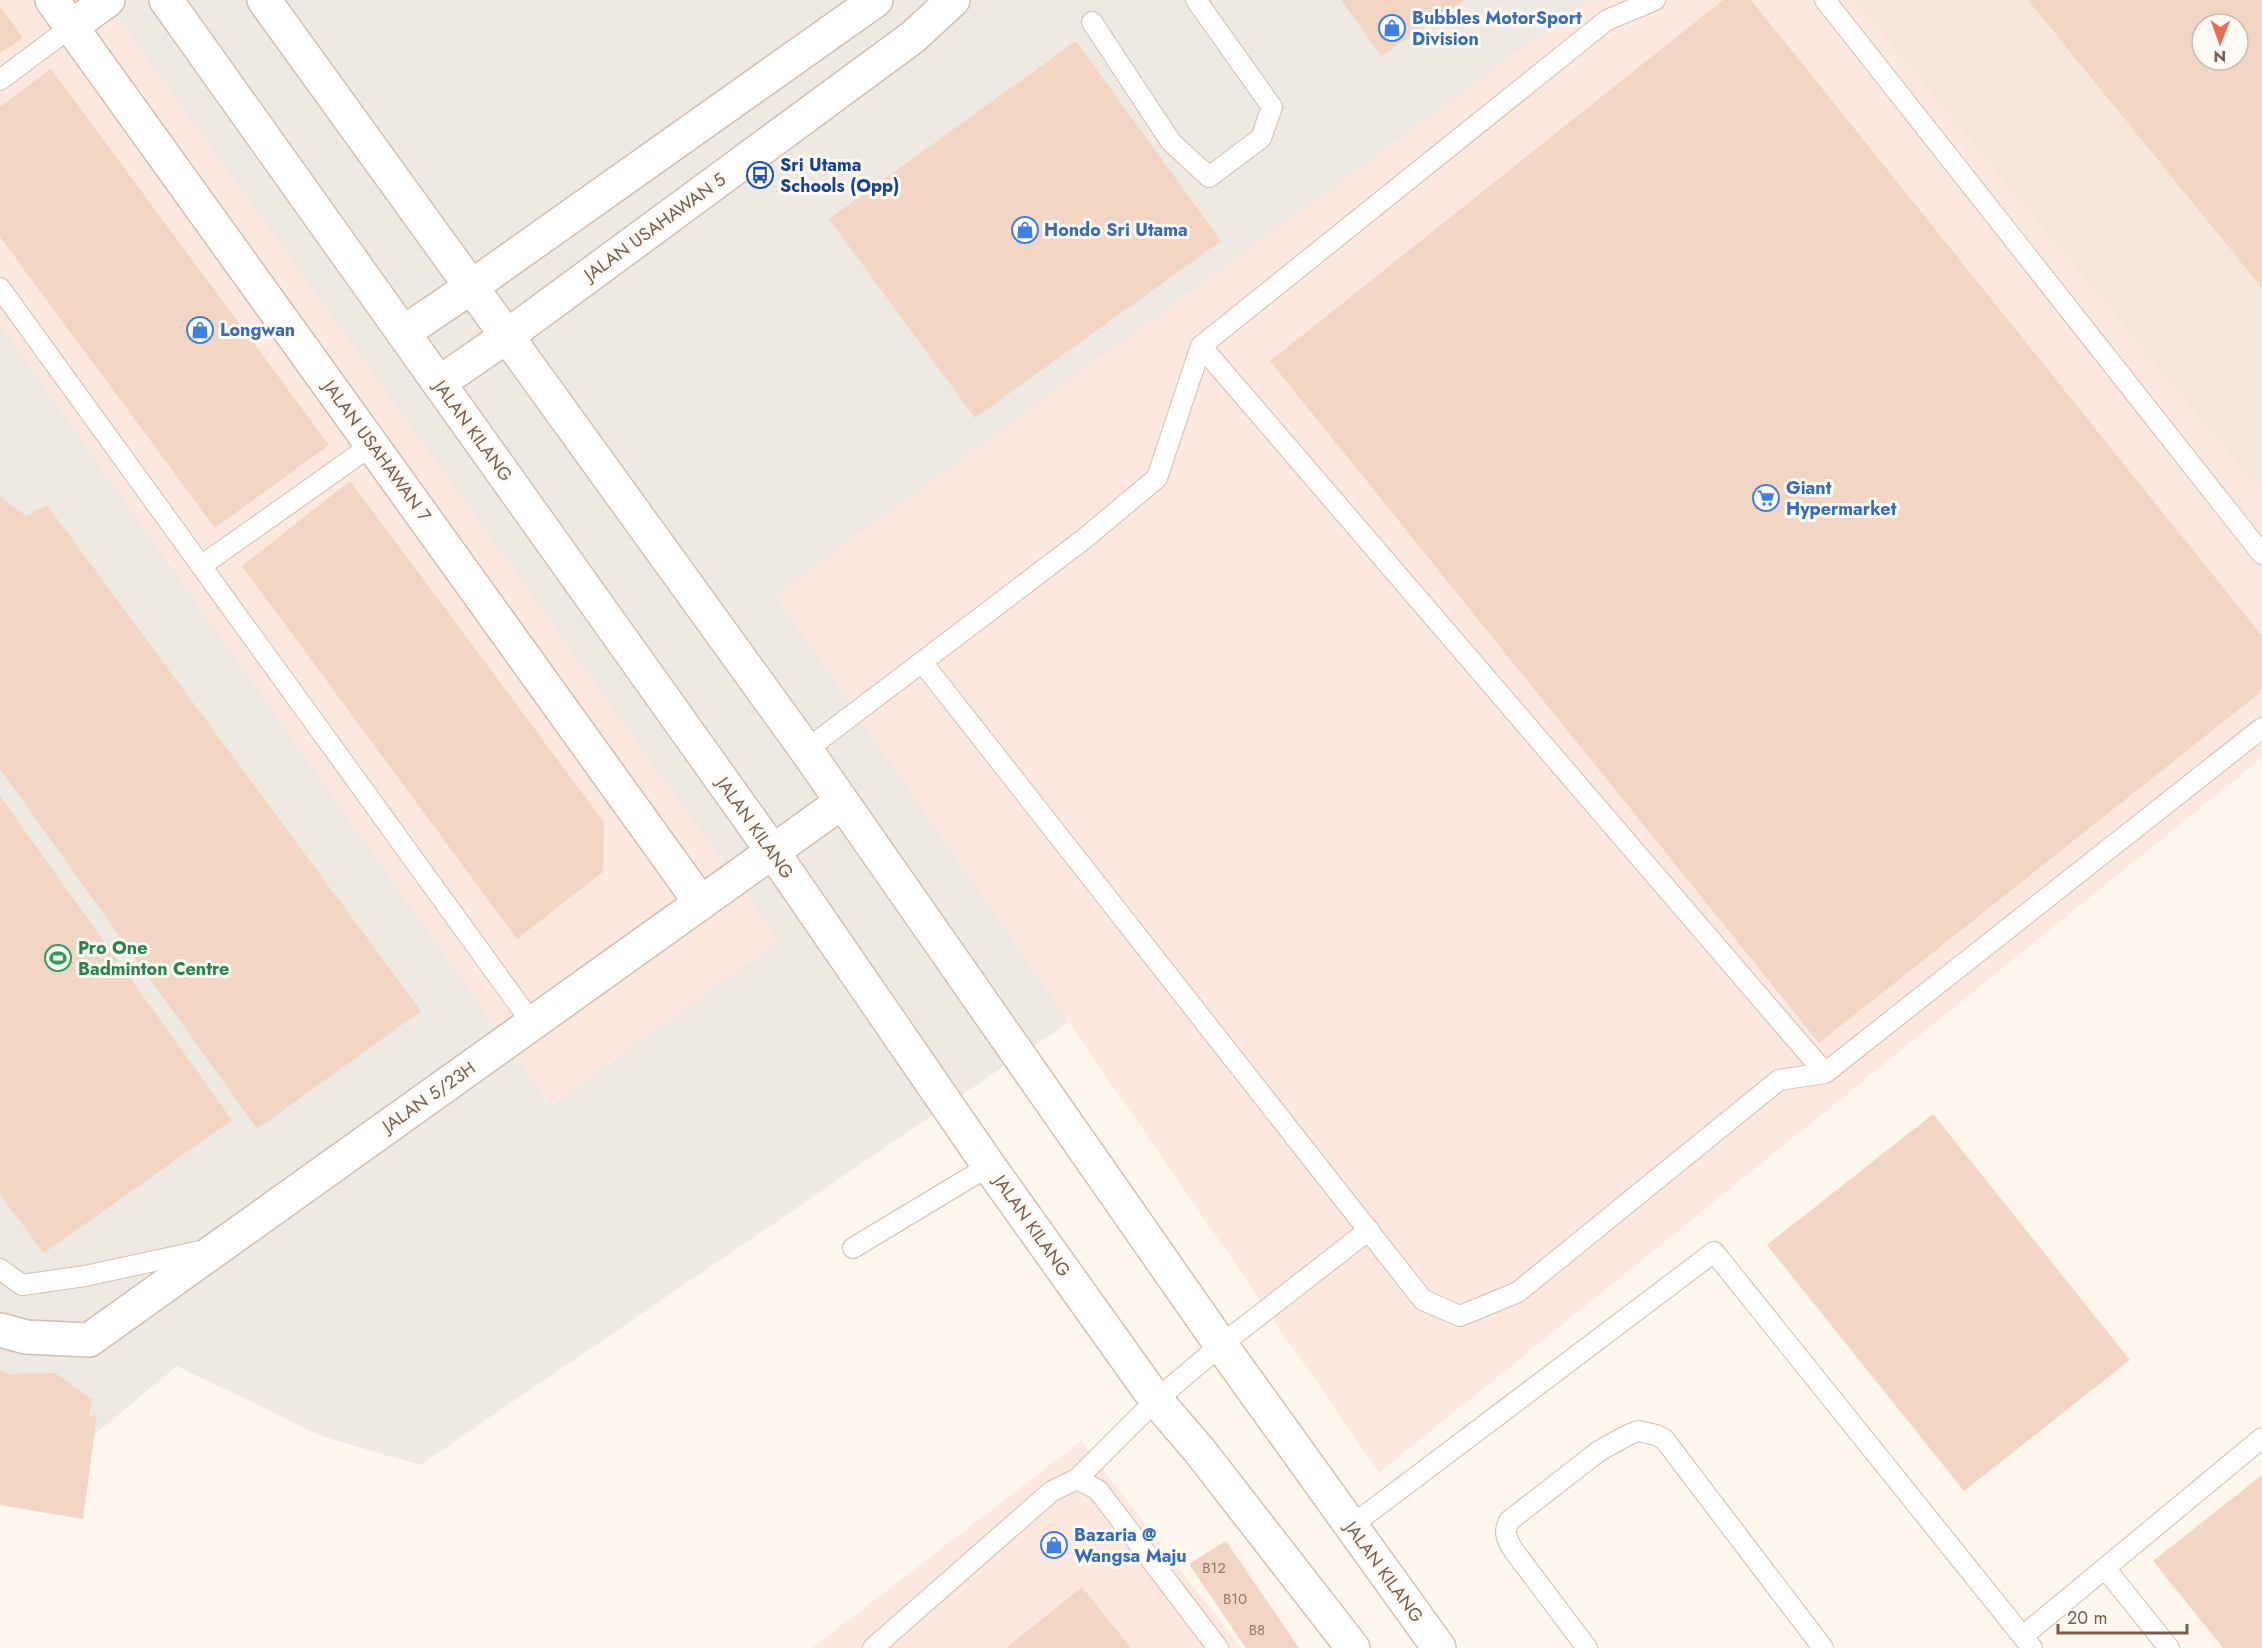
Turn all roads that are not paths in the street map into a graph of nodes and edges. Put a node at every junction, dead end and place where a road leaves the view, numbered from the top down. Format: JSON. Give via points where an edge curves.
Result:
{"nodes":[{"id":1,"x":52,"y":0,"type":"edge"},
{"id":2,"x":108,"y":0,"type":"edge"},
{"id":3,"x":166,"y":0,"type":"edge"},
{"id":4,"x":264,"y":0,"type":"edge"},
{"id":5,"x":876,"y":0,"type":"edge"},
{"id":6,"x":953,"y":0,"type":"edge"},
{"id":7,"x":1196,"y":0,"type":"edge"},
{"id":8,"x":1654,"y":0,"type":"edge"},
{"id":9,"x":1825,"y":0,"type":"edge"},
{"id":10,"x":1092,"y":22,"type":"dead end"},
{"id":11,"x":71,"y":27,"type":"junction"},
{"id":12,"x":0,"y":80,"type":"edge"},
{"id":13,"x":471,"y":287,"type":"junction"},
{"id":14,"x":0,"y":288,"type":"edge"},
{"id":15,"x":403,"y":333,"type":"junction"},
{"id":16,"x":507,"y":336,"type":"junction"},
{"id":17,"x":1201,"y":346,"type":"junction"},
{"id":18,"x":439,"y":383,"type":"junction"},
{"id":19,"x":372,"y":445,"type":"junction"},
{"id":20,"x":2262,"y":554,"type":"edge"},
{"id":21,"x":201,"y":566,"type":"junction"},
{"id":22,"x":922,"y":662,"type":"junction"},
{"id":23,"x":2262,"y":728,"type":"edge"},
{"id":24,"x":806,"y":750,"type":"junction"},
{"id":25,"x":842,"y":802,"type":"junction"},
{"id":26,"x":772,"y":852,"type":"junction"},
{"id":27,"x":701,"y":903,"type":"junction"},
{"id":28,"x":532,"y":1023,"type":"junction"},
{"id":29,"x":1825,"y":1073,"type":"junction"},
{"id":30,"x":989,"y":1166,"type":"junction"},
{"id":31,"x":1369,"y":1230,"type":"junction"},
{"id":32,"x":219,"y":1246,"type":"junction"},
{"id":33,"x":853,"y":1248,"type":"dead end"},
{"id":34,"x":0,"y":1269,"type":"edge"},
{"id":35,"x":0,"y":1330,"type":"edge"},
{"id":36,"x":1221,"y":1345,"type":"junction"},
{"id":37,"x":1156,"y":1400,"type":"junction"},
{"id":38,"x":2262,"y":1438,"type":"edge"},
{"id":39,"x":1077,"y":1479,"type":"junction"},
{"id":40,"x":1351,"y":1526,"type":"junction"},
{"id":41,"x":2105,"y":1568,"type":"junction"},
{"id":42,"x":2027,"y":1642,"type":"edge"},
{"id":43,"x":873,"y":1648,"type":"edge"},
{"id":44,"x":1218,"y":1648,"type":"edge"},
{"id":45,"x":1353,"y":1648,"type":"edge"},
{"id":46,"x":1439,"y":1648,"type":"edge"},
{"id":47,"x":1587,"y":1648,"type":"edge"},
{"id":48,"x":1823,"y":1648,"type":"edge"},
{"id":49,"x":2169,"y":1648,"type":"edge"}],
"edges":[{"from":1,"to":11,"type":"main road","name":"JALAN USAHAWAN 7"},
{"from":2,"to":11,"type":"main road"},
{"from":3,"to":15,"type":"main road","name":"JALAN KILANG"},
{"from":4,"to":13,"type":"main road","name":"JALAN KILANG"},
{"from":5,"to":13,"type":"main road"},
{"from":6,"to":16,"type":"main road","name":"JALAN USAHAWAN 5","via":[[904,44]]},
{"from":7,"to":10,"type":"lane","via":[[1272,107],[1261,138],[1209,177],[1171,142]]},
{"from":8,"to":17,"type":"lane","via":[[1607,20]]},
{"from":9,"to":20,"type":"lane"},
{"from":11,"to":12,"type":"lane"},
{"from":11,"to":19,"type":"main road","name":"JALAN USAHAWAN 7"},
{"from":13,"to":15,"type":"main road"},
{"from":13,"to":16,"type":"main road","name":"JALAN KILANG"},
{"from":14,"to":21,"type":"lane"},
{"from":15,"to":18,"type":"main road","name":"JALAN KILANG"},
{"from":16,"to":18,"type":"main road","name":"JALAN USAHAWAN 5"},
{"from":16,"to":24,"type":"main road","name":"JALAN KILANG"},
{"from":17,"to":22,"type":"lane","via":[[1157,478],[1084,539]]},
{"from":17,"to":29,"type":"lane"},
{"from":18,"to":26,"type":"main road","name":"JALAN KILANG"},
{"from":19,"to":21,"type":"lane"},
{"from":19,"to":27,"type":"main road","name":"JALAN USAHAWAN 7"},
{"from":21,"to":28,"type":"lane"},
{"from":22,"to":24,"type":"lane"},
{"from":22,"to":31,"type":"lane"},
{"from":23,"to":29,"type":"lane"},
{"from":24,"to":25,"type":"main road","name":"JALAN KILANG"},
{"from":25,"to":26,"type":"main road","name":"JALAN 5/23H"},
{"from":25,"to":36,"type":"main road","name":"JALAN KILANG"},
{"from":26,"to":27,"type":"main road","name":"JALAN 5/23H"},
{"from":26,"to":30,"type":"main road","name":"JALAN KILANG"},
{"from":27,"to":28,"type":"main road","name":"JALAN 5/23H"},
{"from":28,"to":32,"type":"main road","name":"JALAN 5/23H"},
{"from":29,"to":31,"type":"lane","via":[[1779,1080],[1518,1292],[1460,1316],[1424,1300]]},
{"from":30,"to":33,"type":"lane"},
{"from":30,"to":37,"type":"main road","name":"JALAN KILANG"},
{"from":31,"to":36,"type":"lane"},
{"from":32,"to":34,"type":"lane","via":[[85,1276],[22,1285]]},
{"from":32,"to":35,"type":"main road","name":"JALAN 5/23H","via":[[89,1340],[26,1337]]},
{"from":36,"to":37,"type":"lane"},
{"from":36,"to":40,"type":"main road","name":"JALAN KILANG"},
{"from":37,"to":39,"type":"lane"},
{"from":37,"to":45,"type":"main road","name":"JALAN KILANG"},
{"from":38,"to":41,"type":"lane"},
{"from":39,"to":43,"type":"lane","via":[[1052,1491]]},
{"from":39,"to":44,"type":"lane","via":[[1098,1490]]},
{"from":40,"to":42,"type":"lane","via":[[1714,1252]]},
{"from":40,"to":46,"type":"main road","name":"JALAN KILANG"},
{"from":41,"to":42,"type":"lane"},
{"from":41,"to":49,"type":"lane"},
{"from":47,"to":48,"type":"lane","via":[[1514,1551],[1505,1536],[1506,1527],[1599,1451],[1638,1431],[1664,1439]]}]}
